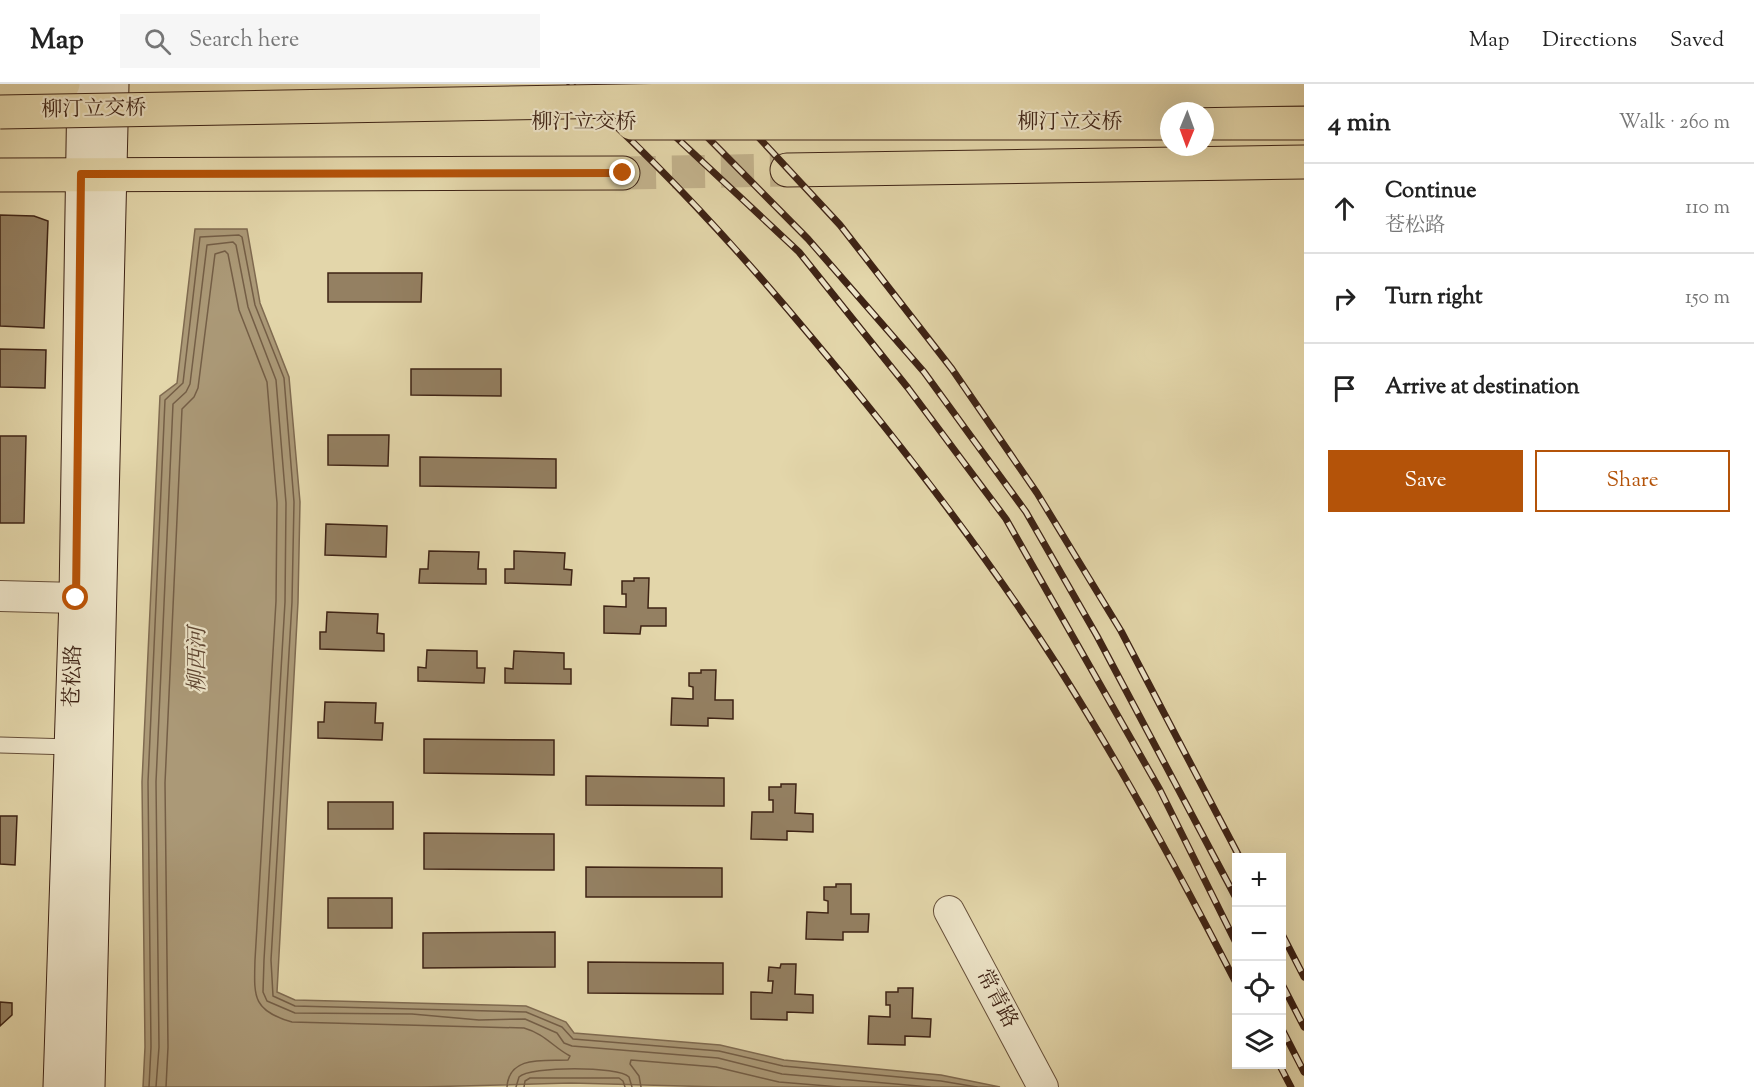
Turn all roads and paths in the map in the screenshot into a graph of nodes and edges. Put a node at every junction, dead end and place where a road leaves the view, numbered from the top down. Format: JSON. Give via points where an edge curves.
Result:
{"nodes":[{"id":1,"x":63,"y":84,"type":"edge"},
{"id":2,"x":84,"y":84,"type":"edge"},
{"id":3,"x":112,"y":84,"type":"edge"},
{"id":4,"x":0,"y":86,"type":"edge"},
{"id":5,"x":1304,"y":89,"type":"edge"},
{"id":6,"x":0,"y":112,"type":"edge"},
{"id":7,"x":1160,"y":123,"type":"edge"},
{"id":8,"x":1214,"y":123,"type":"edge"},
{"id":9,"x":1304,"y":123,"type":"edge"},
{"id":10,"x":0,"y":131,"type":"edge"},
{"id":11,"x":1304,"y":162,"type":"edge"},
{"id":12,"x":787,"y":170,"type":"tunnel mouth"},
{"id":13,"x":623,"y":173,"type":"tunnel mouth"},
{"id":14,"x":81,"y":174,"type":"junction"},
{"id":15,"x":0,"y":175,"type":"edge"},
{"id":16,"x":0,"y":596,"type":"edge"},
{"id":17,"x":76,"y":598,"type":"junction"},
{"id":18,"x":0,"y":745,"type":"edge"},
{"id":19,"x":71,"y":747,"type":"junction"},
{"id":20,"x":949,"y":911,"type":"dead end"},
{"id":21,"x":60,"y":1087,"type":"edge"},
{"id":22,"x":88,"y":1087,"type":"edge"},
{"id":23,"x":1043,"y":1087,"type":"edge"}],
"edges":[{"from":1,"to":4,"type":"main road"},
{"from":2,"to":14,"type":"main road","name":"苍松路"},
{"from":3,"to":22,"type":"main road","name":"苍松路"},
{"from":5,"to":6,"type":"main road","name":"柳汀立交桥","bridge":true},
{"from":7,"to":10,"type":"main road","name":"柳汀立交桥","bridge":true,"via":[[351,123]]},
{"from":8,"to":9,"type":"main road"},
{"from":11,"to":12,"type":"main road"},
{"from":13,"to":14,"type":"main road"},
{"from":14,"to":15,"type":"main road"},
{"from":14,"to":17,"type":"main road","name":"苍松路"},
{"from":16,"to":17,"type":"street"},
{"from":17,"to":19,"type":"main road","name":"苍松路"},
{"from":18,"to":19,"type":"lane"},
{"from":19,"to":21,"type":"main road","name":"苍松路"},
{"from":20,"to":23,"type":"street","name":"常青路"}]}
